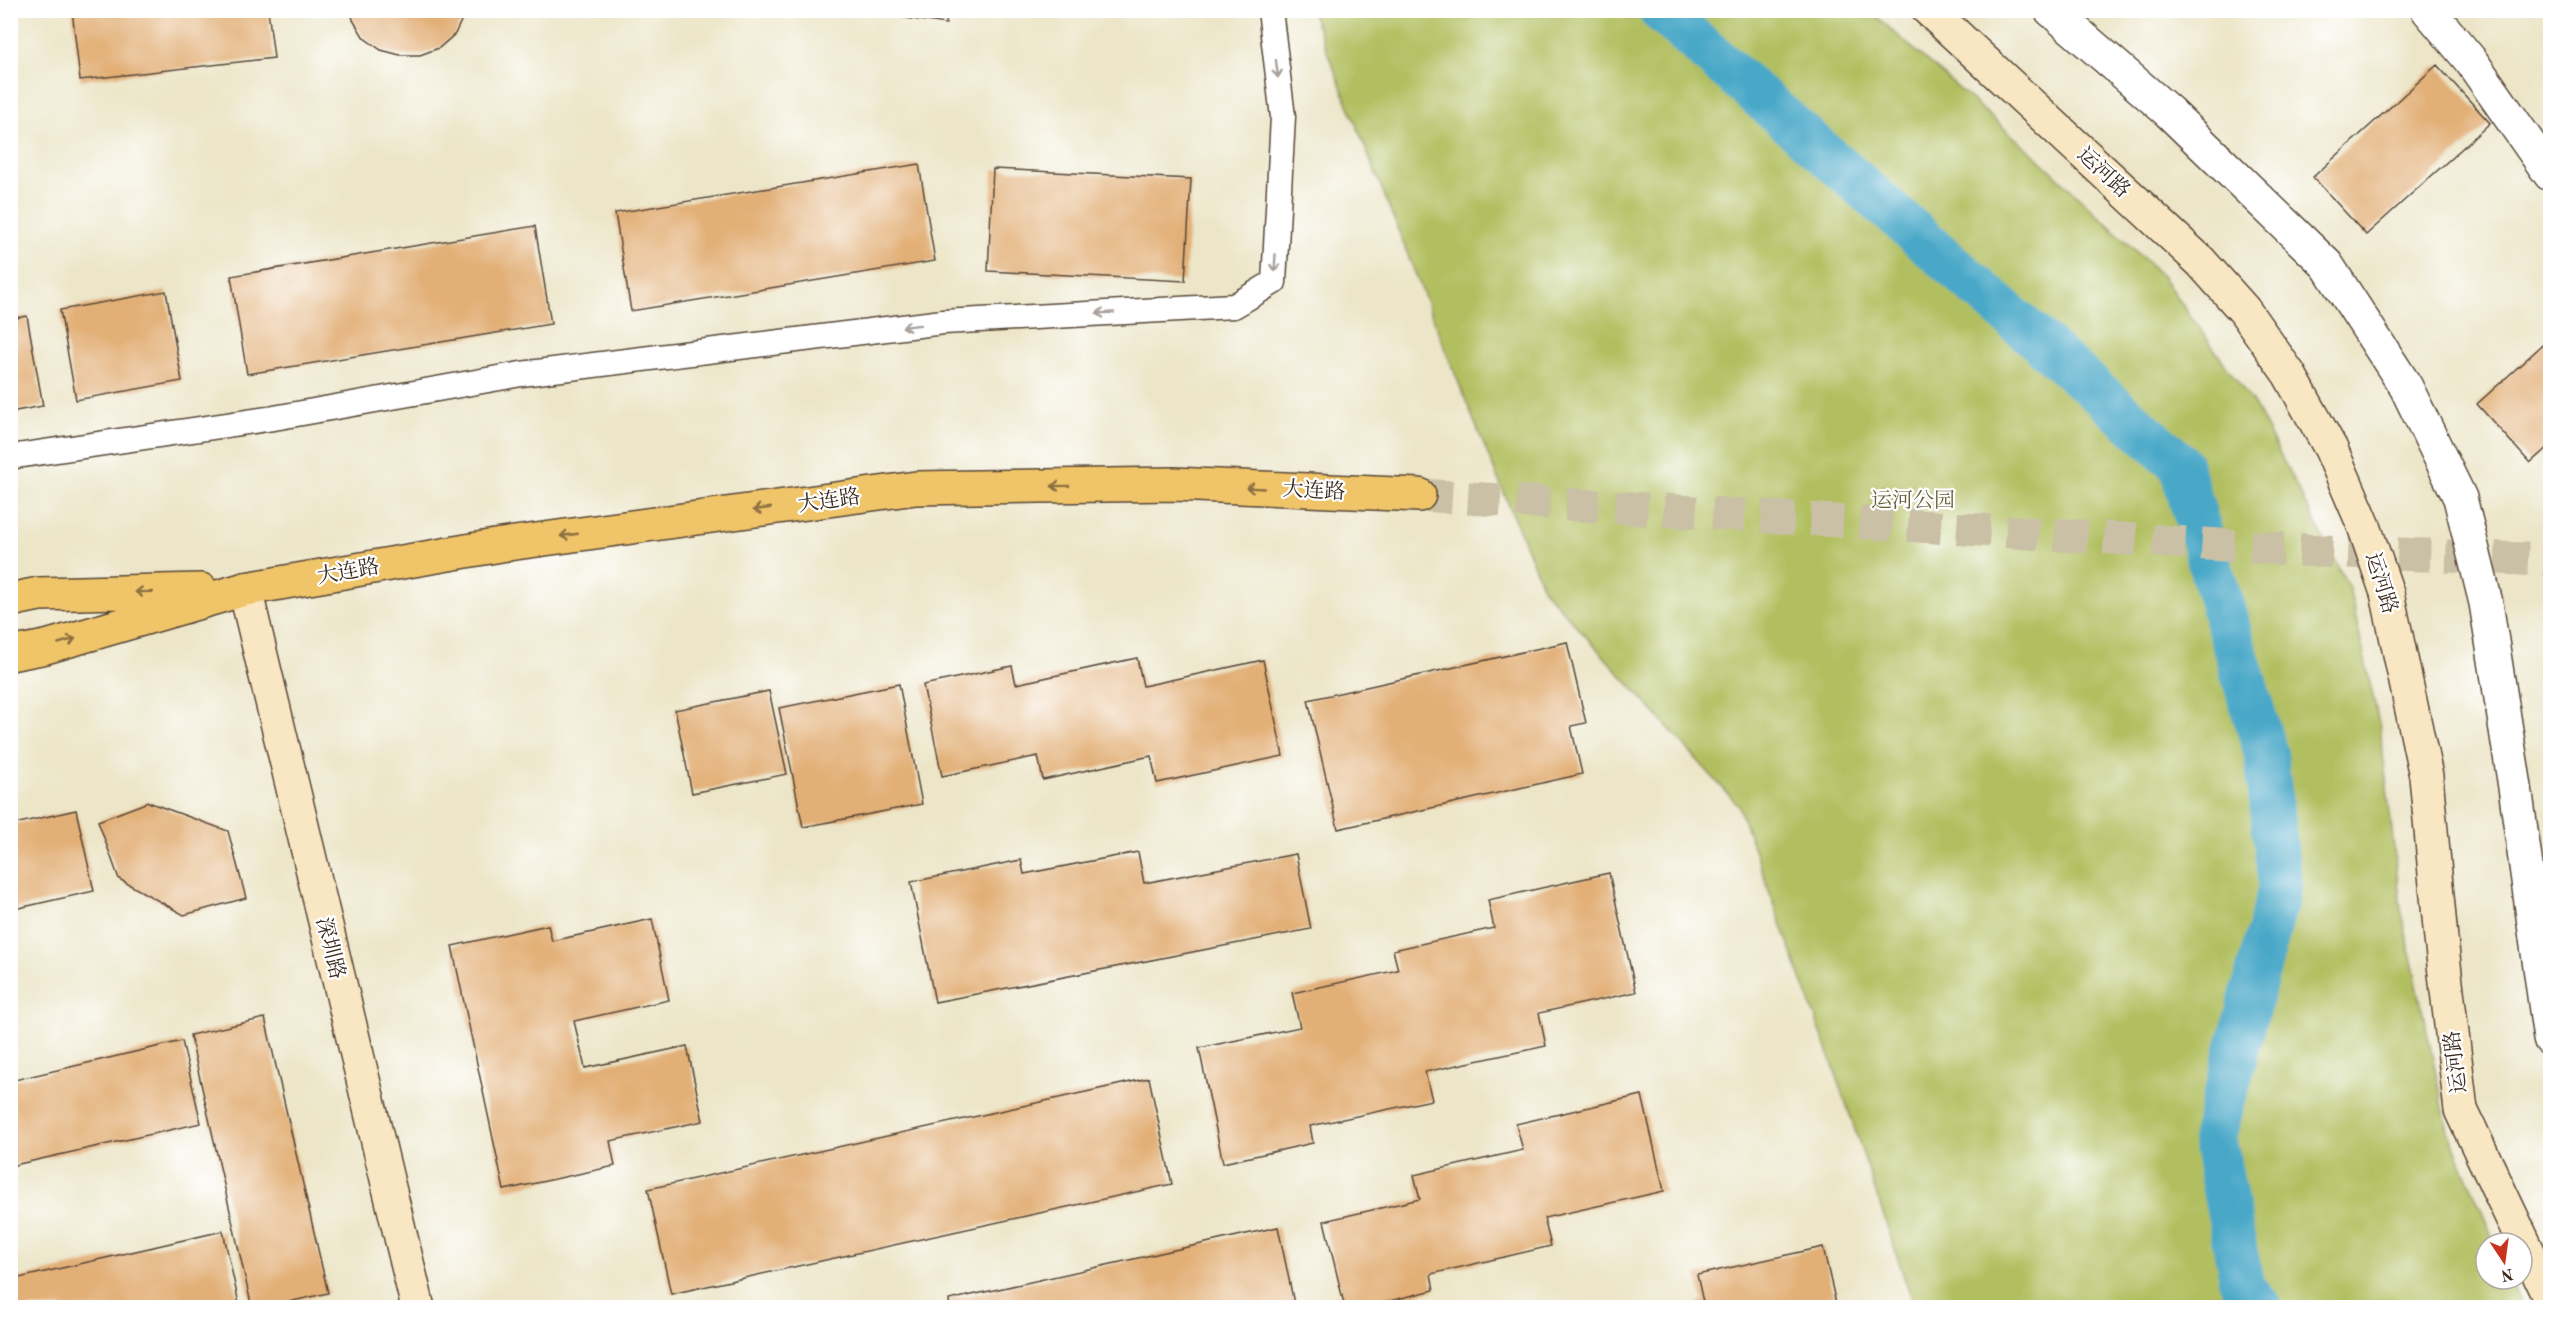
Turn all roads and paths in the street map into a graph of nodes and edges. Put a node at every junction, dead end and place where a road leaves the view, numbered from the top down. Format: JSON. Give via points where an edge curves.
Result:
{"nodes":[{"id":1,"x":1270,"y":10,"type":"edge"},
{"id":2,"x":1929,"y":10,"type":"edge"},
{"id":3,"x":2051,"y":10,"type":"edge"},
{"id":4,"x":2427,"y":10,"type":"edge"},
{"id":5,"x":2550,"y":174,"type":"edge"},
{"id":6,"x":10,"y":457,"type":"edge"},
{"id":7,"x":1419,"y":495,"type":"tunnel mouth"},
{"id":8,"x":244,"y":589,"type":"junction"},
{"id":9,"x":10,"y":600,"type":"edge"},
{"id":10,"x":10,"y":654,"type":"edge"},
{"id":11,"x":2550,"y":1040,"type":"edge"},
{"id":12,"x":2550,"y":1298,"type":"edge"},
{"id":13,"x":418,"y":1308,"type":"edge"}],
"edges":[{"from":1,"to":6,"type":"lane","one_way":true,"via":[[1284,117],[1274,282],[1234,306],[931,323],[521,374],[274,418]]},
{"from":2,"to":12,"type":"street","name":"运河路","via":[[2201,262],[2244,310],[2276,355],[2331,450],[2364,526],[2387,593],[2426,776],[2461,1110]]},
{"from":3,"to":11,"type":"street","via":[[2169,112],[2327,265],[2406,387],[2460,498],[2486,603]]},
{"from":4,"to":5,"type":"street","via":[[2471,61]]},
{"from":7,"to":8,"type":"main road","name":"大连路","one_way":true,"via":[[1174,484],[916,488],[501,545]]},
{"from":8,"to":9,"type":"main road","name":"大连路","one_way":true,"via":[[39,594]]},
{"from":10,"to":8,"type":"main road","name":"大连路","one_way":true},
{"from":8,"to":13,"type":"street","name":"深圳路"}]}
